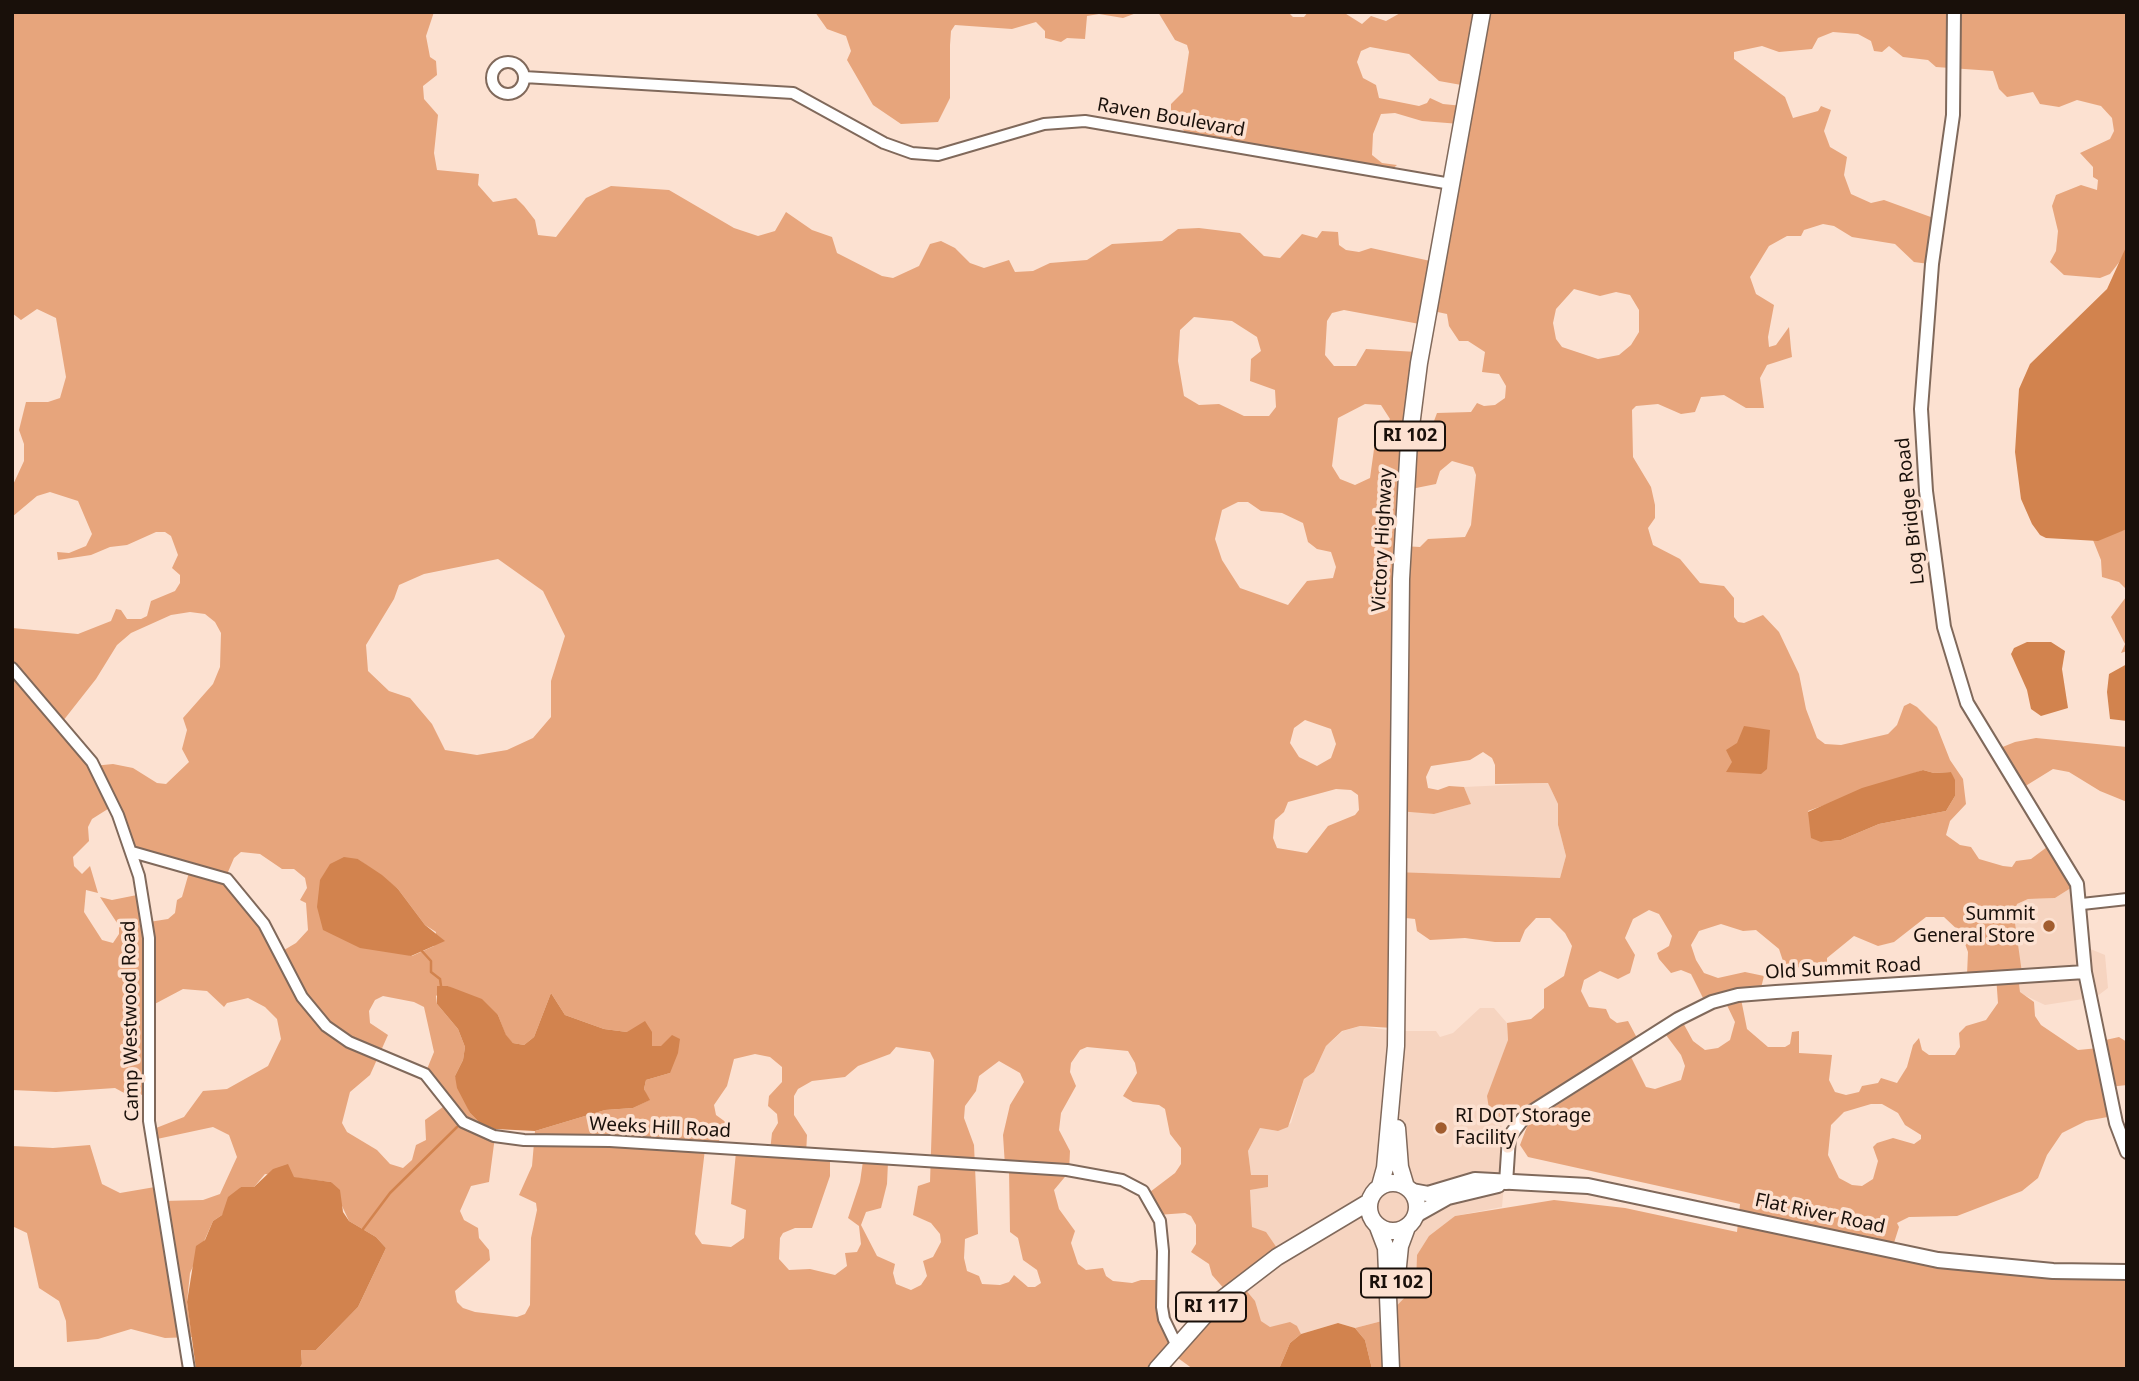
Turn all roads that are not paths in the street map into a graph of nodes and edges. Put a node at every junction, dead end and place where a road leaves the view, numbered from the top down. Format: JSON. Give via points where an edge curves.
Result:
{"nodes":[{"id":1,"x":1482,"y":12,"type":"edge"},
{"id":2,"x":1954,"y":12,"type":"edge"},
{"id":3,"x":524,"y":77,"type":"dead end"},
{"id":4,"x":1451,"y":184,"type":"junction"},
{"id":5,"x":12,"y":668,"type":"edge"},
{"id":6,"x":132,"y":852,"type":"junction"},
{"id":7,"x":2127,"y":898,"type":"edge"},
{"id":8,"x":2082,"y":904,"type":"junction"},
{"id":9,"x":2085,"y":972,"type":"junction"},
{"id":10,"x":1394,"y":1076,"type":"junction"},
{"id":11,"x":2127,"y":1152,"type":"edge"},
{"id":12,"x":1506,"y":1183,"type":"junction"},
{"id":13,"x":1380,"y":1186,"type":"junction"},
{"id":14,"x":1409,"y":1189,"type":"junction"},
{"id":15,"x":1368,"y":1202,"type":"junction"},
{"id":16,"x":1412,"y":1221,"type":"junction"},
{"id":17,"x":1376,"y":1226,"type":"junction"},
{"id":18,"x":1277,"y":1257,"type":"junction"},
{"id":19,"x":2127,"y":1272,"type":"edge"},
{"id":20,"x":1391,"y":1340,"type":"junction"},
{"id":21,"x":1176,"y":1344,"type":"junction"},
{"id":22,"x":189,"y":1369,"type":"edge"},
{"id":23,"x":1157,"y":1369,"type":"edge"},
{"id":24,"x":1391,"y":1369,"type":"edge"}],
"edges":[{"from":1,"to":4,"type":"main road","name":"Victory Highway","number":"RI 102"},
{"from":2,"to":8,"type":"street","name":"Log Bridge Road","via":[[1953,115],[1932,264],[1921,409],[1942,617],[1967,703],[2077,884]]},
{"from":3,"to":4,"type":"street","name":"Raven Boulevard","via":[[793,93],[884,143],[912,153],[938,155],[1044,124],[1085,121]]},
{"from":4,"to":10,"type":"main road","name":"Victory Highway","number":"RI 102","via":[[1409,442],[1401,579]]},
{"from":5,"to":6,"type":"street","name":"Camp Westwood Road","via":[[92,762]]},
{"from":6,"to":21,"type":"street","name":"Weeks Hill Road","via":[[227,879],[264,924],[302,997],[318,1017],[349,1042],[425,1074],[463,1122],[494,1136],[1067,1170],[1122,1180],[1143,1191],[1160,1221],[1162,1307]]},
{"from":6,"to":22,"type":"street","name":"Camp Westwood Road","via":[[149,938],[149,1121]]},
{"from":7,"to":8,"type":"street"},
{"from":8,"to":9,"type":"street","name":"Log Bridge Road"},
{"from":9,"to":11,"type":"street","via":[[2116,1123]]},
{"from":9,"to":12,"type":"street","name":"Old Summit Road","via":[[1765,993],[1712,1002],[1525,1115],[1508,1137]]},
{"from":10,"to":13,"type":"main road","name":"Victory Highway","number":"RI 102"},
{"from":10,"to":14,"type":"main road","name":"Victory Highway","number":"RI 102","via":[[1399,1167]]},
{"from":12,"to":14,"type":"main road","name":"Flat River Road","via":[[1475,1180],[1428,1194]]},
{"from":12,"to":16,"type":"main road","name":"Flat River Road","via":[[1448,1197]]},
{"from":12,"to":19,"type":"main road","name":"Flat River Road","via":[[1611,1190],[1970,1265]]},
{"from":13,"to":14,"type":"main road","via":[[1398,1183]]},
{"from":13,"to":15,"type":"main road"},
{"from":14,"to":16,"type":"main road","via":[[1416,1198]]},
{"from":15,"to":17,"type":"main road"},
{"from":15,"to":18,"type":"main road"},
{"from":16,"to":17,"type":"main road","via":[[1393,1232]]},
{"from":16,"to":20,"type":"main road","number":"RI 102","via":[[1400,1247]]},
{"from":17,"to":18,"type":"main road","number":"RI 117","via":[[1357,1223]]},
{"from":17,"to":20,"type":"main road","number":"RI 102","via":[[1386,1248]]},
{"from":18,"to":21,"type":"main road","number":"RI 117","via":[[1213,1306]]},
{"from":20,"to":24,"type":"main road","number":"RI 102"},
{"from":21,"to":23,"type":"main road","number":"RI 117"}]}
